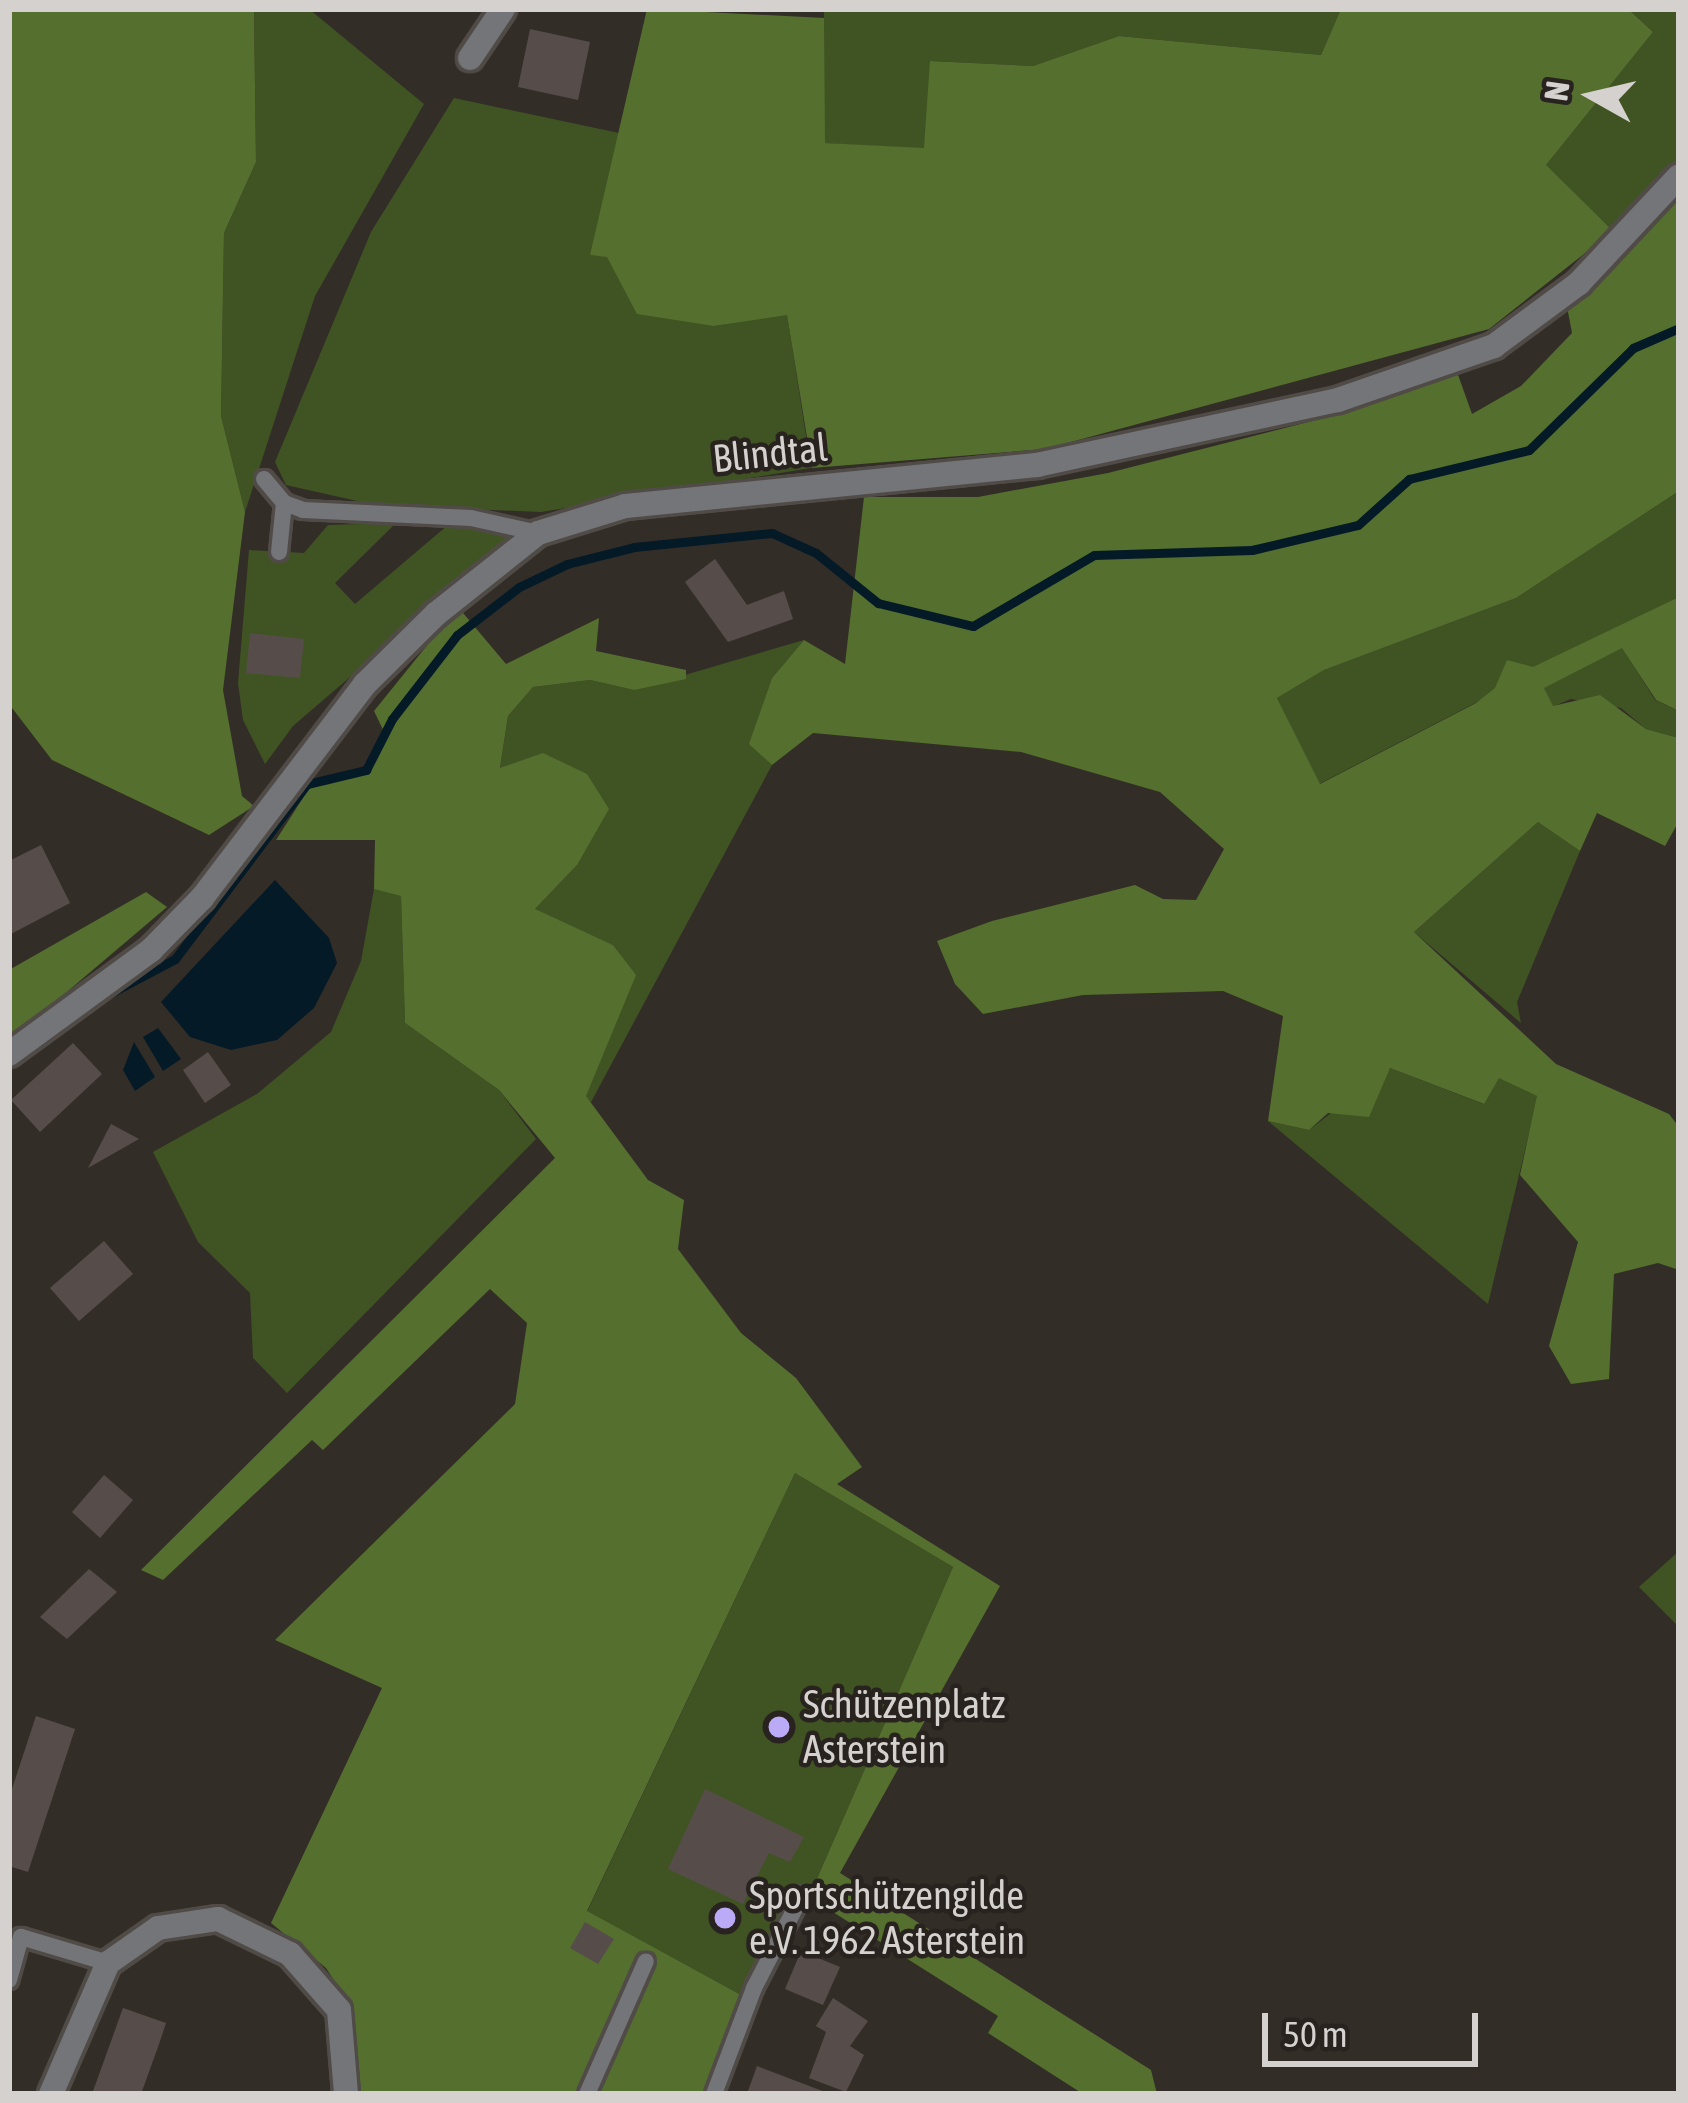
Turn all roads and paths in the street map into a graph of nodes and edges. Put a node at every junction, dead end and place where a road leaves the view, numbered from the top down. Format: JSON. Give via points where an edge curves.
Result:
{"nodes":[{"id":1,"x":503,"y":9,"type":"edge"},
{"id":2,"x":470,"y":58,"type":"dead end"},
{"id":3,"x":1679,"y":176,"type":"edge"},
{"id":4,"x":264,"y":479,"type":"dead end"},
{"id":5,"x":284,"y":503,"type":"junction"},
{"id":6,"x":538,"y":533,"type":"junction"},
{"id":7,"x":279,"y":552,"type":"dead end"},
{"id":8,"x":9,"y":1054,"type":"edge"},
{"id":9,"x":802,"y":1895,"type":"dead end"},
{"id":10,"x":646,"y":1961,"type":"dead end"},
{"id":11,"x":108,"y":1963,"type":"junction"},
{"id":12,"x":9,"y":1980,"type":"edge"},
{"id":13,"x":51,"y":2094,"type":"edge"},
{"id":14,"x":346,"y":2094,"type":"edge"},
{"id":15,"x":587,"y":2094,"type":"edge"},
{"id":16,"x":714,"y":2094,"type":"edge"}],
"edges":[{"from":1,"to":2,"type":"street"},
{"from":3,"to":6,"type":"street","name":"Blindtal","via":[[1579,283],[1494,346],[1339,400],[1037,465],[625,506]]},
{"from":4,"to":5,"type":"lane"},
{"from":5,"to":6,"type":"lane","via":[[471,518]]},
{"from":5,"to":7,"type":"lane"},
{"from":6,"to":8,"type":"street","name":"Blindtal","via":[[436,614],[365,684],[202,898],[151,950]]},
{"from":9,"to":16,"type":"lane","via":[[754,1988]]},
{"from":10,"to":15,"type":"lane"},
{"from":11,"to":12,"type":"lane","via":[[21,1937]]},
{"from":11,"to":13,"type":"street"},
{"from":11,"to":14,"type":"street","via":[[158,1928],[218,1919],[290,1954],[339,2010]]}]}
